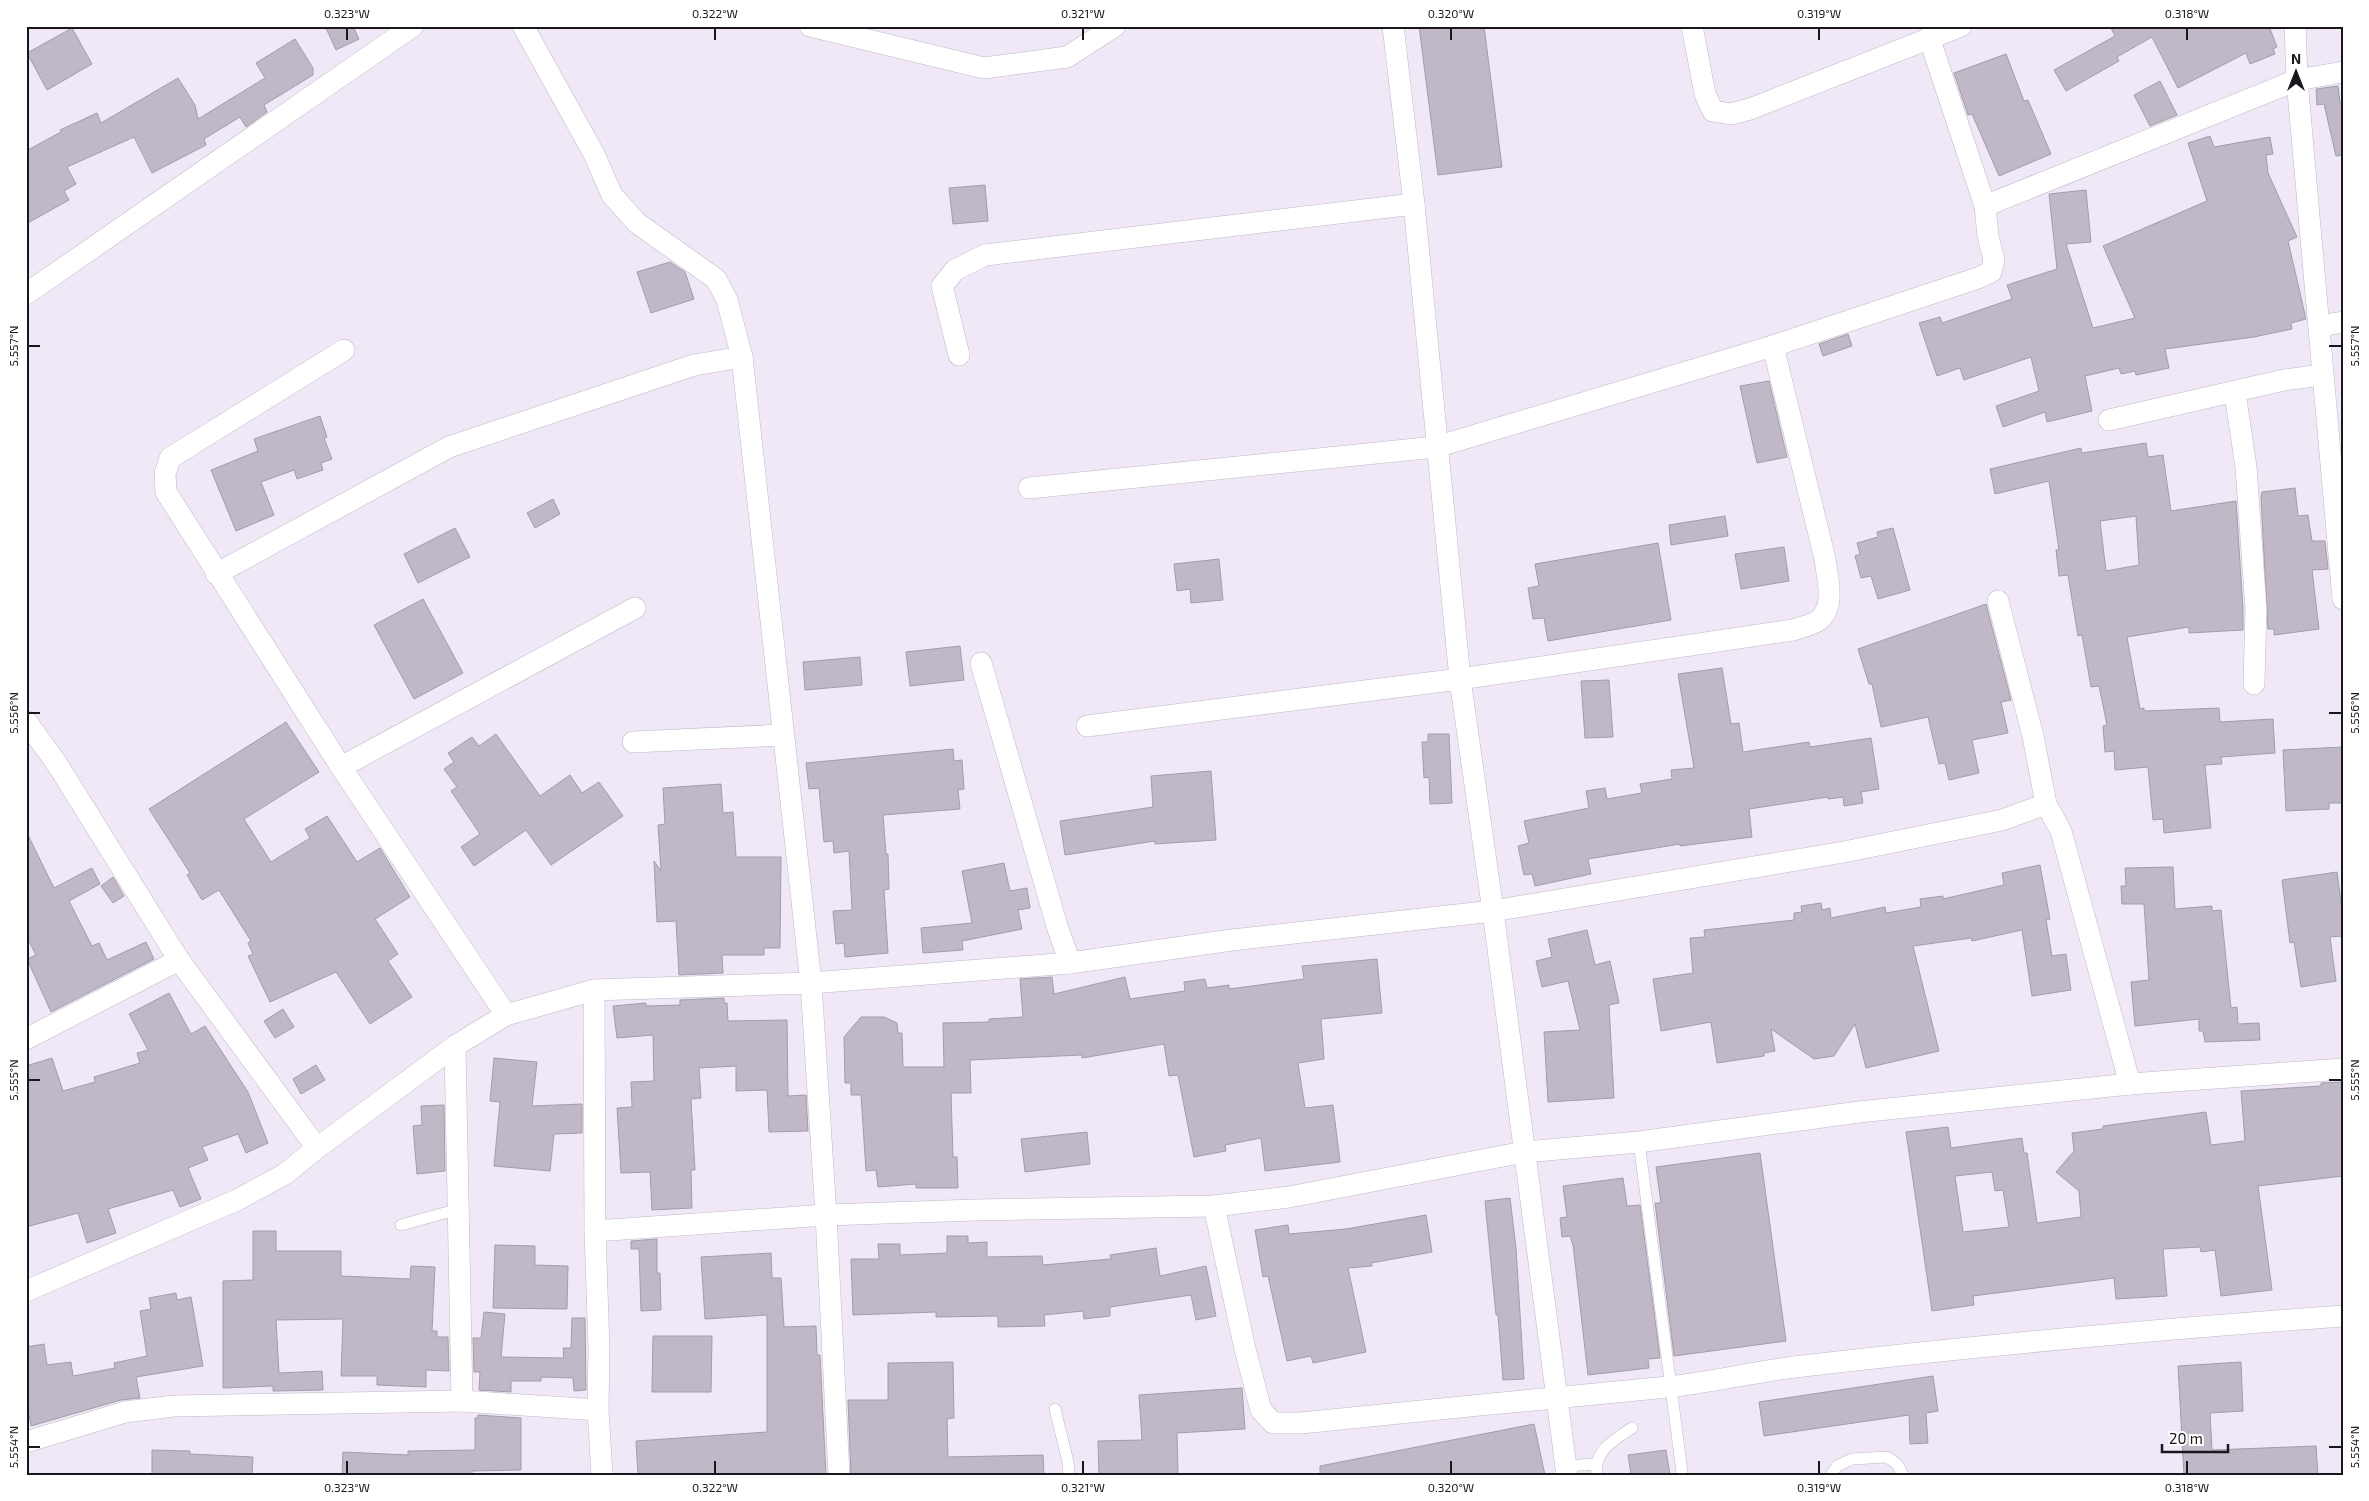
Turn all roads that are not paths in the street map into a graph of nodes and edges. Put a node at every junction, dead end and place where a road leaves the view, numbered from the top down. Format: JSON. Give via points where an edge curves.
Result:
{"nodes":[{"id":1,"x":413,"y":26,"type":"edge"},
{"id":2,"x":522,"y":26,"type":"edge"},
{"id":3,"x":810,"y":26,"type":"edge"},
{"id":4,"x":1115,"y":26,"type":"edge"},
{"id":5,"x":1393,"y":26,"type":"edge"},
{"id":6,"x":1692,"y":26,"type":"edge"},
{"id":7,"x":1961,"y":26,"type":"edge"},
{"id":8,"x":2295,"y":26,"type":"edge"},
{"id":9,"x":1929,"y":38,"type":"junction"},
{"id":10,"x":2343,"y":72,"type":"edge"},
{"id":11,"x":2297,"y":80,"type":"junction"},
{"id":12,"x":1414,"y":204,"type":"junction"},
{"id":13,"x":1985,"y":206,"type":"junction"},
{"id":14,"x":26,"y":294,"type":"edge"},
{"id":15,"x":2343,"y":322,"type":"edge"},
{"id":16,"x":2320,"y":326,"type":"junction"},
{"id":17,"x":1773,"y":346,"type":"junction"},
{"id":18,"x":344,"y":350,"type":"dead end"},
{"id":19,"x":959,"y":356,"type":"dead end"},
{"id":20,"x":742,"y":357,"type":"junction"},
{"id":21,"x":2322,"y":374,"type":"junction"},
{"id":22,"x":2235,"y":392,"type":"junction"},
{"id":23,"x":2109,"y":420,"type":"dead end"},
{"id":24,"x":1436,"y":447,"type":"junction"},
{"id":25,"x":1029,"y":488,"type":"dead end"},
{"id":26,"x":216,"y":574,"type":"junction"},
{"id":27,"x":2343,"y":599,"type":"edge"},
{"id":28,"x":1998,"y":602,"type":"dead end"},
{"id":29,"x":635,"y":608,"type":"dead end"},
{"id":30,"x":981,"y":663,"type":"dead end"},
{"id":31,"x":1460,"y":679,"type":"junction"},
{"id":32,"x":2254,"y":684,"type":"dead end"},
{"id":33,"x":26,"y":721,"type":"edge"},
{"id":34,"x":1086,"y":726,"type":"dead end"},
{"id":35,"x":783,"y":735,"type":"junction"},
{"id":36,"x":633,"y":742,"type":"dead end"},
{"id":37,"x":341,"y":767,"type":"junction"},
{"id":38,"x":2046,"y":804,"type":"junction"},
{"id":39,"x":1493,"y":911,"type":"junction"},
{"id":40,"x":179,"y":960,"type":"junction"},
{"id":41,"x":1070,"y":963,"type":"junction"},
{"id":42,"x":811,"y":983,"type":"junction"},
{"id":43,"x":594,"y":990,"type":"junction"},
{"id":44,"x":506,"y":1015,"type":"junction"},
{"id":45,"x":26,"y":1039,"type":"edge"},
{"id":46,"x":455,"y":1046,"type":"junction"},
{"id":47,"x":2343,"y":1069,"type":"edge"},
{"id":48,"x":2130,"y":1084,"type":"junction"},
{"id":49,"x":1640,"y":1142,"type":"junction"},
{"id":50,"x":316,"y":1148,"type":"junction"},
{"id":51,"x":1524,"y":1152,"type":"junction"},
{"id":52,"x":1214,"y":1206,"type":"junction"},
{"id":53,"x":459,"y":1209,"type":"junction"},
{"id":54,"x":826,"y":1215,"type":"junction"},
{"id":55,"x":401,"y":1225,"type":"dead end"},
{"id":56,"x":595,"y":1231,"type":"junction"},
{"id":57,"x":26,"y":1291,"type":"edge"},
{"id":58,"x":2343,"y":1316,"type":"edge"},
{"id":59,"x":1671,"y":1386,"type":"junction"},
{"id":60,"x":1556,"y":1396,"type":"junction"},
{"id":61,"x":462,"y":1401,"type":"junction"},
{"id":62,"x":1055,"y":1409,"type":"dead end"},
{"id":63,"x":598,"y":1410,"type":"junction"},
{"id":64,"x":1632,"y":1428,"type":"dead end"},
{"id":65,"x":26,"y":1442,"type":"edge"},
{"id":66,"x":1566,"y":1470,"type":"edge"},
{"id":67,"x":1596,"y":1470,"type":"edge"},
{"id":68,"x":1682,"y":1472,"type":"dead end"},
{"id":69,"x":602,"y":1475,"type":"edge"},
{"id":70,"x":839,"y":1475,"type":"edge"},
{"id":71,"x":1069,"y":1475,"type":"edge"},
{"id":72,"x":1831,"y":1475,"type":"edge"},
{"id":73,"x":1903,"y":1475,"type":"edge"}],
"edges":[{"from":1,"to":14,"type":"street"},
{"from":2,"to":20,"type":"street","via":[[594,154],[612,195],[637,223],[716,279],[727,300]]},
{"from":3,"to":4,"type":"street","via":[[984,68],[1067,57]]},
{"from":5,"to":12,"type":"street"},
{"from":6,"to":9,"type":"street","via":[[1705,94],[1713,110],[1731,114],[1750,110]]},
{"from":7,"to":9,"type":"street"},
{"from":8,"to":11,"type":"street"},
{"from":9,"to":13,"type":"street"},
{"from":10,"to":11,"type":"street"},
{"from":11,"to":13,"type":"street"},
{"from":11,"to":16,"type":"street"},
{"from":12,"to":19,"type":"street","via":[[985,255],[955,270],[942,286]]},
{"from":12,"to":24,"type":"street"},
{"from":13,"to":17,"type":"street","via":[[1994,260],[1991,272]]},
{"from":15,"to":16,"type":"street"},
{"from":16,"to":21,"type":"street"},
{"from":17,"to":24,"type":"street"},
{"from":17,"to":31,"type":"street","via":[[1824,559],[1828,607],[1819,620],[1793,630]]},
{"from":18,"to":26,"type":"street","via":[[170,458],[165,474],[166,492]]},
{"from":20,"to":26,"type":"street","via":[[694,365],[449,446]]},
{"from":20,"to":35,"type":"street"},
{"from":21,"to":22,"type":"street"},
{"from":21,"to":27,"type":"street"},
{"from":22,"to":23,"type":"street"},
{"from":22,"to":32,"type":"street","via":[[2246,468],[2256,609]]},
{"from":24,"to":25,"type":"street"},
{"from":24,"to":31,"type":"street"},
{"from":26,"to":37,"type":"street"},
{"from":28,"to":38,"type":"street","via":[[2033,736]]},
{"from":29,"to":37,"type":"street"},
{"from":30,"to":41,"type":"street"},
{"from":31,"to":34,"type":"street"},
{"from":31,"to":39,"type":"street"},
{"from":33,"to":40,"type":"street","via":[[57,764]]},
{"from":35,"to":36,"type":"street"},
{"from":35,"to":42,"type":"street"},
{"from":37,"to":44,"type":"street"},
{"from":38,"to":39,"type":"street","via":[[2002,820],[1844,852]]},
{"from":38,"to":48,"type":"street","via":[[2061,831]]},
{"from":39,"to":41,"type":"street","via":[[1232,940]]},
{"from":39,"to":51,"type":"street"},
{"from":40,"to":45,"type":"street"},
{"from":40,"to":50,"type":"street"},
{"from":41,"to":42,"type":"street"},
{"from":42,"to":43,"type":"street"},
{"from":42,"to":54,"type":"street"},
{"from":43,"to":44,"type":"street"},
{"from":43,"to":56,"type":"street"},
{"from":44,"to":46,"type":"street"},
{"from":46,"to":50,"type":"street"},
{"from":46,"to":53,"type":"street"},
{"from":47,"to":48,"type":"street"},
{"from":48,"to":49,"type":"street","via":[[1859,1112]]},
{"from":49,"to":51,"type":"street"},
{"from":49,"to":59,"type":"lane"},
{"from":50,"to":57,"type":"street","via":[[284,1174],[237,1200]]},
{"from":51,"to":52,"type":"street","via":[[1288,1197]]},
{"from":51,"to":60,"type":"street"},
{"from":52,"to":54,"type":"street"},
{"from":52,"to":60,"type":"street","via":[[1260,1410],[1273,1423],[1301,1423]]},
{"from":53,"to":55,"type":"lane"},
{"from":53,"to":61,"type":"street"},
{"from":54,"to":56,"type":"street"},
{"from":54,"to":70,"type":"street"},
{"from":56,"to":63,"type":"street"},
{"from":58,"to":59,"type":"street","via":[[1961,1348],[1778,1368]]},
{"from":59,"to":60,"type":"street"},
{"from":59,"to":68,"type":"lane"},
{"from":60,"to":66,"type":"street"},
{"from":61,"to":63,"type":"street"},
{"from":61,"to":65,"type":"street","via":[[174,1406],[125,1412]]},
{"from":62,"to":71,"type":"lane"},
{"from":63,"to":69,"type":"street"},
{"from":64,"to":67,"type":"lane","via":[[1604,1449]]},
{"from":66,"to":67,"type":"lane"},
{"from":72,"to":73,"type":"lane","via":[[1837,1466],[1852,1459],[1887,1457],[1897,1464]]}]}
